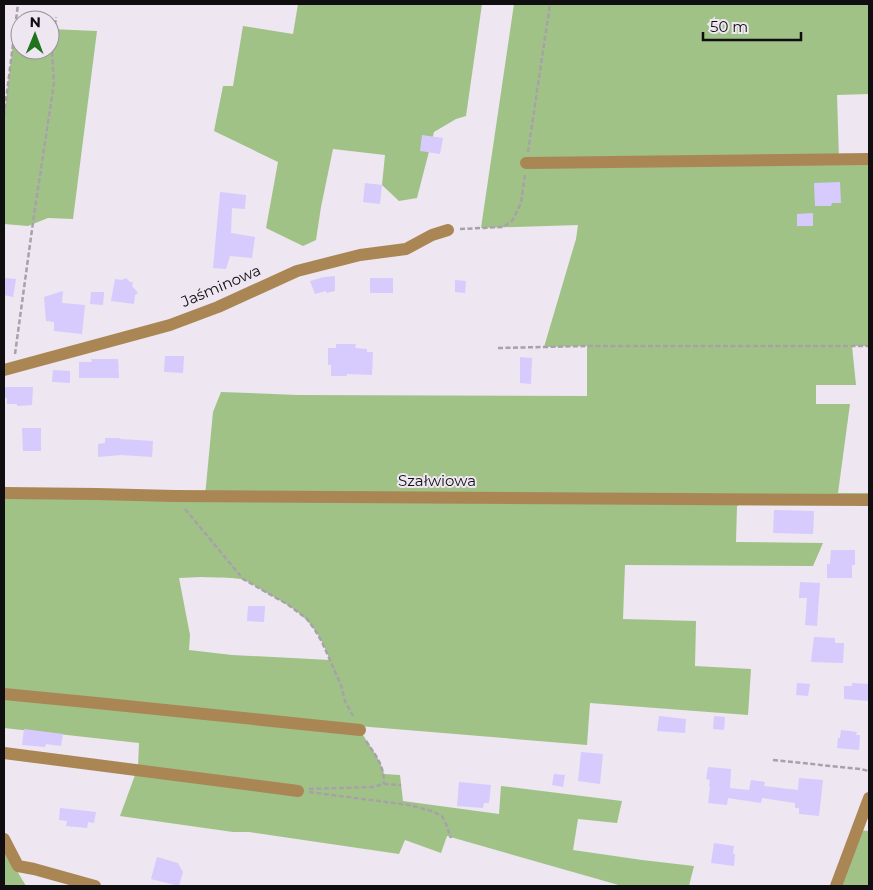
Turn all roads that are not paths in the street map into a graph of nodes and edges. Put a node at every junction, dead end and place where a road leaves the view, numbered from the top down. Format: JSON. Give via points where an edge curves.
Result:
{"nodes":[{"id":1,"x":869,"y":159,"type":"edge"},
{"id":2,"x":526,"y":163,"type":"road end"},
{"id":3,"x":448,"y":230,"type":"road end"},
{"id":4,"x":8,"y":369,"type":"edge"},
{"id":5,"x":4,"y":493,"type":"edge"},
{"id":6,"x":869,"y":500,"type":"edge"},
{"id":7,"x":4,"y":694,"type":"edge"},
{"id":8,"x":360,"y":730,"type":"road end"},
{"id":9,"x":4,"y":753,"type":"edge"},
{"id":10,"x":298,"y":791,"type":"road end"},
{"id":11,"x":869,"y":798,"type":"edge"},
{"id":12,"x":4,"y":839,"type":"edge"},
{"id":13,"x":95,"y":886,"type":"edge"},
{"id":14,"x":836,"y":886,"type":"edge"}],
"edges":[{"from":1,"to":2,"type":"street"},
{"from":3,"to":4,"type":"street","name":"Jaśminowa","via":[[406,249],[360,255],[297,271],[218,307],[170,324]]},
{"from":5,"to":6,"type":"street","name":"Szałwiowa"},
{"from":7,"to":8,"type":"street"},
{"from":9,"to":10,"type":"street"},
{"from":11,"to":14,"type":"street"},
{"from":12,"to":13,"type":"street","via":[[18,866]]}]}
